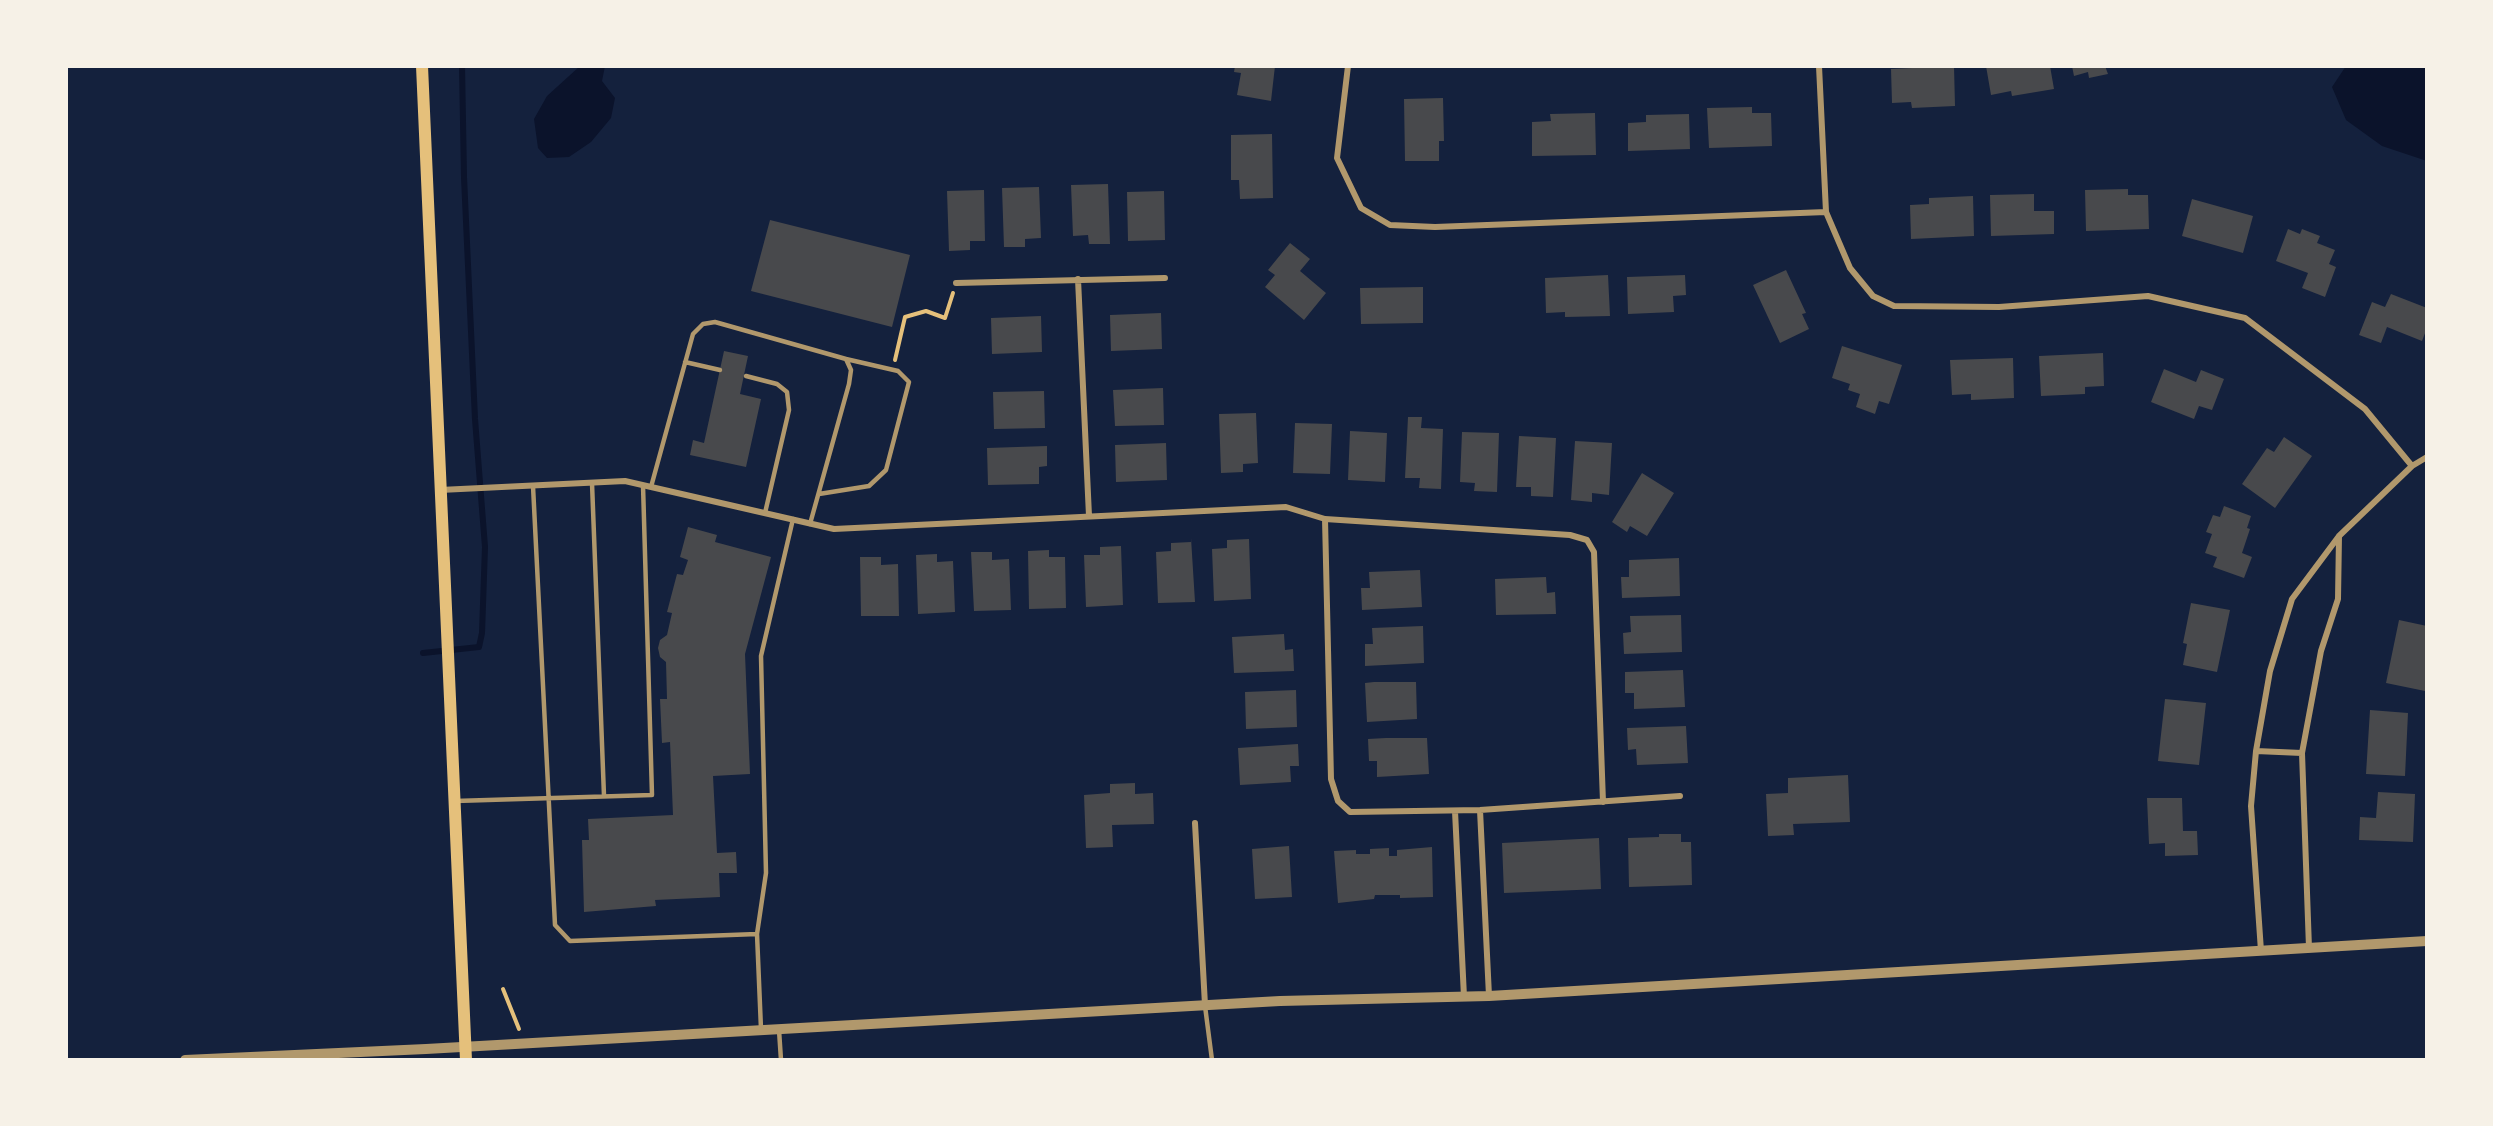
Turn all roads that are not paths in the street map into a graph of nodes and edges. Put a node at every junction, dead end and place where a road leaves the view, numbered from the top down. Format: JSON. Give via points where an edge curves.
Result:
{"nodes":[{"id":1,"x":422,"y":66,"type":"edge"},
{"id":2,"x":1348,"y":66,"type":"edge"},
{"id":3,"x":1819,"y":66,"type":"edge"},
{"id":4,"x":1826,"y":212,"type":"junction"},
{"id":5,"x":1165,"y":278,"type":"dead end"},
{"id":6,"x":1078,"y":279,"type":"junction"},
{"id":7,"x":956,"y":284,"type":"road end"},
{"id":8,"x":846,"y":359,"type":"junction"},
{"id":9,"x":685,"y":362,"type":"junction"},
{"id":10,"x":720,"y":370,"type":"dead end"},
{"id":11,"x":746,"y":376,"type":"dead end"},
{"id":12,"x":2427,"y":457,"type":"edge"},
{"id":13,"x":2412,"y":466,"type":"junction"},
{"id":14,"x":592,"y":483,"type":"junction"},
{"id":15,"x":643,"y":485,"type":"junction"},
{"id":16,"x":533,"y":486,"type":"junction"},
{"id":17,"x":651,"y":487,"type":"junction"},
{"id":18,"x":439,"y":490,"type":"junction"},
{"id":19,"x":819,"y":494,"type":"junction"},
{"id":20,"x":765,"y":513,"type":"junction"},
{"id":21,"x":1089,"y":516,"type":"junction"},
{"id":22,"x":793,"y":519,"type":"junction"},
{"id":23,"x":1325,"y":519,"type":"junction"},
{"id":24,"x":810,"y":524,"type":"junction"},
{"id":25,"x":2339,"y":536,"type":"junction"},
{"id":26,"x":2256,"y":751,"type":"junction"},
{"id":27,"x":2302,"y":753,"type":"junction"},
{"id":28,"x":604,"y":796,"type":"junction"},
{"id":29,"x":1680,"y":796,"type":"dead end"},
{"id":30,"x":549,"y":797,"type":"junction"},
{"id":31,"x":453,"y":801,"type":"junction"},
{"id":32,"x":1603,"y":802,"type":"junction"},
{"id":33,"x":1480,"y":810,"type":"junction"},
{"id":34,"x":1455,"y":812,"type":"junction"},
{"id":35,"x":1195,"y":823,"type":"dead end"},
{"id":36,"x":757,"y":934,"type":"junction"},
{"id":37,"x":2427,"y":941,"type":"edge"},
{"id":38,"x":2309,"y":948,"type":"junction"},
{"id":39,"x":2261,"y":951,"type":"junction"},
{"id":40,"x":1489,"y":996,"type":"junction"},
{"id":41,"x":1464,"y":997,"type":"junction"},
{"id":42,"x":1205,"y":1005,"type":"junction"},
{"id":43,"x":779,"y":1028,"type":"junction"},
{"id":44,"x":761,"y":1029,"type":"junction"},
{"id":45,"x":465,"y":1046,"type":"junction"},
{"id":46,"x":308,"y":1057,"type":"edge"},
{"id":47,"x":185,"y":1060,"type":"edge"},
{"id":48,"x":466,"y":1060,"type":"edge"},
{"id":49,"x":781,"y":1060,"type":"edge"},
{"id":50,"x":1212,"y":1060,"type":"edge"}],
"edges":[{"from":1,"to":18,"type":"main road"},
{"from":2,"to":4,"type":"street","via":[[1337,158],[1361,208],[1390,225],[1435,227]]},
{"from":3,"to":4,"type":"street"},
{"from":4,"to":13,"type":"street","via":[[1850,268],[1873,296],[1894,306],[1999,307],[2148,296],[2245,318],[2365,409]]},
{"from":5,"to":6,"type":"street"},
{"from":6,"to":7,"type":"street"},
{"from":6,"to":21,"type":"street"},
{"from":8,"to":9,"type":"lane","via":[[716,321],[703,324],[693,334]]},
{"from":8,"to":19,"type":"lane","via":[[851,370],[849,384]]},
{"from":8,"to":19,"type":"lane","via":[[898,371],[909,382],[886,470],[869,486]]},
{"from":9,"to":10,"type":"lane"},
{"from":9,"to":17,"type":"lane"},
{"from":11,"to":20,"type":"lane","via":[[777,384],[787,392],[789,410]]},
{"from":12,"to":13,"type":"street"},
{"from":13,"to":25,"type":"street"},
{"from":14,"to":15,"type":"street","via":[[625,481]]},
{"from":14,"to":16,"type":"street"},
{"from":14,"to":28,"type":"lane"},
{"from":15,"to":17,"type":"street"},
{"from":15,"to":28,"type":"lane","via":[[652,795]]},
{"from":16,"to":18,"type":"street"},
{"from":16,"to":30,"type":"lane"},
{"from":17,"to":20,"type":"street"},
{"from":18,"to":31,"type":"main road"},
{"from":19,"to":24,"type":"lane"},
{"from":20,"to":22,"type":"street"},
{"from":21,"to":23,"type":"street","via":[[1286,507]]},
{"from":21,"to":24,"type":"street","via":[[834,529]]},
{"from":22,"to":24,"type":"street"},
{"from":22,"to":36,"type":"lane","via":[[761,656],[766,873]]},
{"from":23,"to":32,"type":"street","via":[[1570,535],[1587,540],[1594,552]]},
{"from":23,"to":34,"type":"street","via":[[1331,779],[1338,801],[1350,812]]},
{"from":25,"to":26,"type":"street","via":[[2292,599],[2271,671]]},
{"from":25,"to":27,"type":"street","via":[[2338,599],[2321,651]]},
{"from":26,"to":27,"type":"street"},
{"from":26,"to":39,"type":"street","via":[[2251,806]]},
{"from":27,"to":38,"type":"street"},
{"from":28,"to":30,"type":"lane"},
{"from":29,"to":32,"type":"street"},
{"from":30,"to":31,"type":"lane"},
{"from":30,"to":36,"type":"lane","via":[[555,925],[570,941]]},
{"from":31,"to":45,"type":"main road"},
{"from":32,"to":33,"type":"street"},
{"from":33,"to":34,"type":"street"},
{"from":33,"to":40,"type":"street"},
{"from":34,"to":41,"type":"street"},
{"from":35,"to":42,"type":"street"},
{"from":36,"to":44,"type":"lane"},
{"from":37,"to":38,"type":"street"},
{"from":38,"to":39,"type":"street"},
{"from":39,"to":40,"type":"street"},
{"from":40,"to":41,"type":"street"},
{"from":41,"to":42,"type":"street"},
{"from":42,"to":43,"type":"street"},
{"from":42,"to":50,"type":"lane"},
{"from":43,"to":44,"type":"street"},
{"from":43,"to":49,"type":"lane"},
{"from":44,"to":45,"type":"street"},
{"from":45,"to":46,"type":"street"},
{"from":45,"to":48,"type":"main road"},
{"from":46,"to":47,"type":"street"}]}
